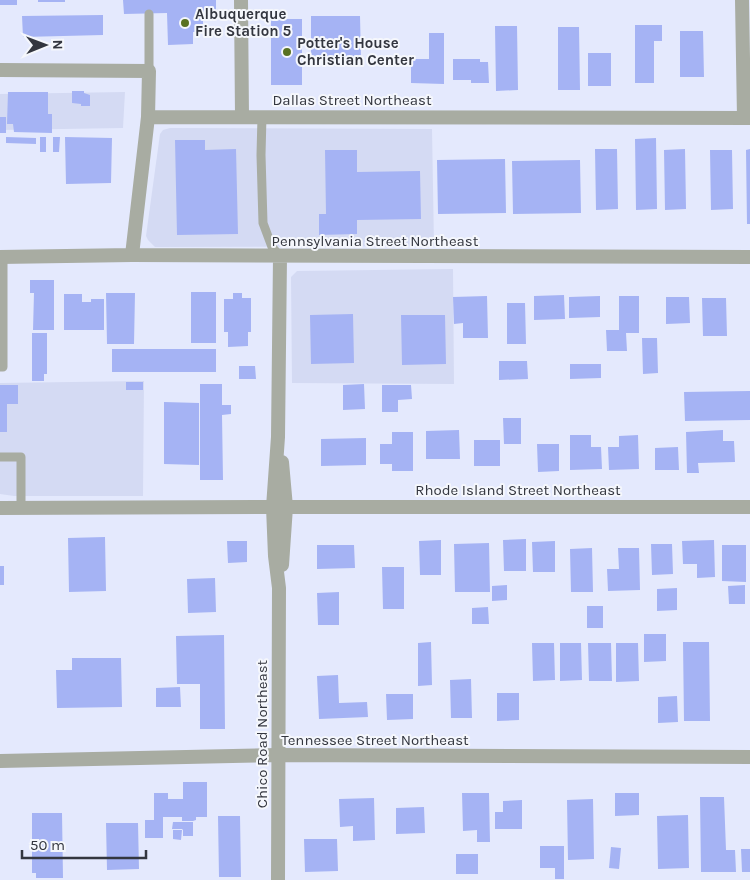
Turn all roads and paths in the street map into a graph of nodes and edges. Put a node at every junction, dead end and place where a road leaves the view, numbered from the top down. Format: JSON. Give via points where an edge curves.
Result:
{"nodes":[{"id":1,"x":241,"y":0,"type":"edge"},
{"id":2,"x":742,"y":0,"type":"edge"},
{"id":3,"x":149,"y":14,"type":"dead end"},
{"id":4,"x":0,"y":70,"type":"edge"},
{"id":5,"x":149,"y":71,"type":"junction"},
{"id":6,"x":148,"y":116,"type":"junction"},
{"id":7,"x":242,"y":116,"type":"junction"},
{"id":8,"x":262,"y":116,"type":"junction"},
{"id":9,"x":747,"y":118,"type":"edge"},
{"id":10,"x":132,"y":256,"type":"junction"},
{"id":11,"x":2,"y":257,"type":"edge"},
{"id":12,"x":280,"y":257,"type":"junction"},
{"id":13,"x":750,"y":258,"type":"edge"},
{"id":14,"x":0,"y":367,"type":"edge"},
{"id":15,"x":0,"y":457,"type":"edge"},
{"id":16,"x":280,"y":507,"type":"junction"},
{"id":17,"x":750,"y":507,"type":"edge"},
{"id":18,"x":0,"y":508,"type":"edge"},
{"id":19,"x":21,"y":508,"type":"junction"},
{"id":20,"x":278,"y":756,"type":"junction"},
{"id":21,"x":750,"y":757,"type":"edge"},
{"id":22,"x":0,"y":761,"type":"edge"},
{"id":23,"x":278,"y":880,"type":"edge"}],
"edges":[{"from":1,"to":7,"type":"street"},
{"from":2,"to":9,"type":"street"},
{"from":3,"to":5,"type":"lane"},
{"from":4,"to":5,"type":"street"},
{"from":5,"to":6,"type":"street"},
{"from":6,"to":7,"type":"street","name":"Dallas Street Northeast"},
{"from":6,"to":10,"type":"street"},
{"from":7,"to":8,"type":"street","name":"Dallas Street Northeast"},
{"from":8,"to":9,"type":"street","name":"Dallas Street Northeast"},
{"from":8,"to":12,"type":"lane","via":[[263,223],[272,247]]},
{"from":10,"to":11,"type":"street","name":"Pennsylvania Street Northeast"},
{"from":10,"to":12,"type":"street","name":"Pennsylvania Street Northeast"},
{"from":11,"to":14,"type":"lane","via":[[3,367]]},
{"from":12,"to":13,"type":"street","name":"Pennsylvania Street Northeast"},
{"from":12,"to":16,"type":"street","name":"Chico Road Northeast"},
{"from":15,"to":19,"type":"lane","via":[[21,457]]},
{"from":16,"to":17,"type":"street","name":"Rhode Island Street Northeast"},
{"from":16,"to":19,"type":"street","name":"Rhode Island Street Northeast"},
{"from":16,"to":20,"type":"street","name":"Chico Road Northeast","via":[[275,556],[279,588]]},
{"from":18,"to":19,"type":"street","name":"Rhode Island Street Northeast"},
{"from":20,"to":21,"type":"street","name":"Tennessee Street Northeast"},
{"from":20,"to":22,"type":"street","name":"Tennessee Street Northeast"},
{"from":20,"to":23,"type":"street","name":"Chico Road Northeast"}]}
